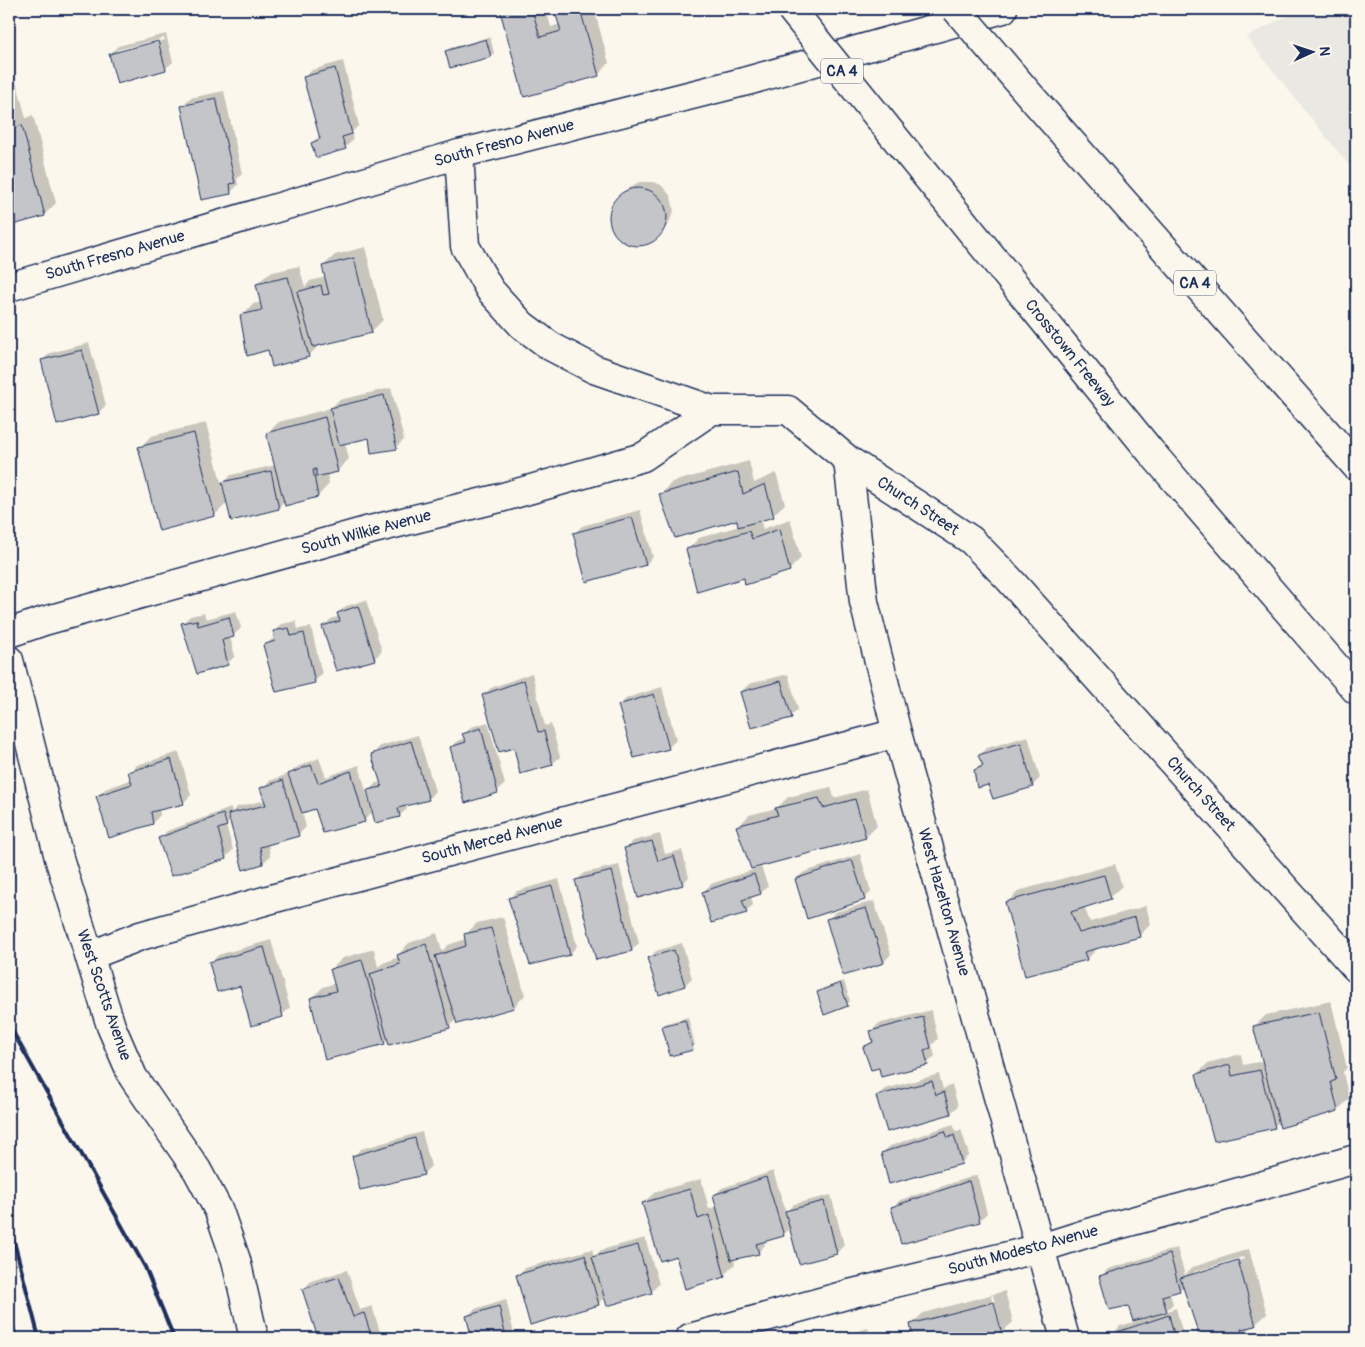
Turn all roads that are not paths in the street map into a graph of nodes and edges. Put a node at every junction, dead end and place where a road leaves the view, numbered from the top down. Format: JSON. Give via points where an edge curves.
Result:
{"nodes":[{"id":1,"x":791,"y":9,"type":"edge"},
{"id":2,"x":956,"y":9,"type":"edge"},
{"id":3,"x":1003,"y":9,"type":"edge"},
{"id":4,"x":459,"y":154,"type":"junction"},
{"id":5,"x":9,"y":287,"type":"edge"},
{"id":6,"x":712,"y":410,"type":"junction"},
{"id":7,"x":848,"y":460,"type":"junction"},
{"id":8,"x":1356,"y":466,"type":"edge"},
{"id":9,"x":9,"y":633,"type":"edge"},
{"id":10,"x":9,"y":660,"type":"edge"},
{"id":11,"x":1356,"y":690,"type":"edge"},
{"id":12,"x":897,"y":733,"type":"junction"},
{"id":13,"x":89,"y":956,"type":"junction"},
{"id":14,"x":1356,"y":968,"type":"edge"},
{"id":15,"x":1356,"y":1159,"type":"edge"},
{"id":16,"x":1040,"y":1248,"type":"junction"},
{"id":17,"x":254,"y":1338,"type":"edge"},
{"id":18,"x":690,"y":1338,"type":"edge"},
{"id":19,"x":1065,"y":1338,"type":"edge"}],
"edges":[{"from":1,"to":11,"type":"main road","name":"Crosstown Freeway","number":"CA 4","bridge":true,"via":[[1151,452]]},
{"from":2,"to":8,"type":"main road","number":"CA 4","bridge":true},
{"from":3,"to":4,"type":"main road","name":"South Fresno Avenue","via":[[747,81]]},
{"from":4,"to":5,"type":"main road","name":"South Fresno Avenue"},
{"from":4,"to":6,"type":"main road","name":"Church Street","via":[[465,246],[490,290],[522,325],[550,346],[594,369]]},
{"from":6,"to":7,"type":"main road","name":"Church Street","via":[[788,410]]},
{"from":6,"to":9,"type":"main road","name":"South Wilkie Avenue","via":[[643,457],[500,498],[370,530]]},
{"from":7,"to":12,"type":"main road","name":"West Hazelton Avenue","via":[[864,602]]},
{"from":7,"to":14,"type":"main road","name":"Church Street","via":[[971,540]]},
{"from":10,"to":13,"type":"main road","name":"West Scotts Avenue","via":[[59,858]]},
{"from":12,"to":13,"type":"main road","name":"South Merced Avenue","via":[[275,898],[140,936]]},
{"from":12,"to":16,"type":"main road","name":"West Hazelton Avenue"},
{"from":13,"to":17,"type":"main road","name":"West Scotts Avenue","via":[[111,1026],[133,1077],[197,1170],[220,1211],[236,1260]]},
{"from":15,"to":16,"type":"main road","name":"South Modesto Avenue"},
{"from":16,"to":18,"type":"main road","name":"South Modesto Avenue","via":[[853,1293]]},
{"from":16,"to":19,"type":"main road","name":"West Hazelton Avenue"}]}
